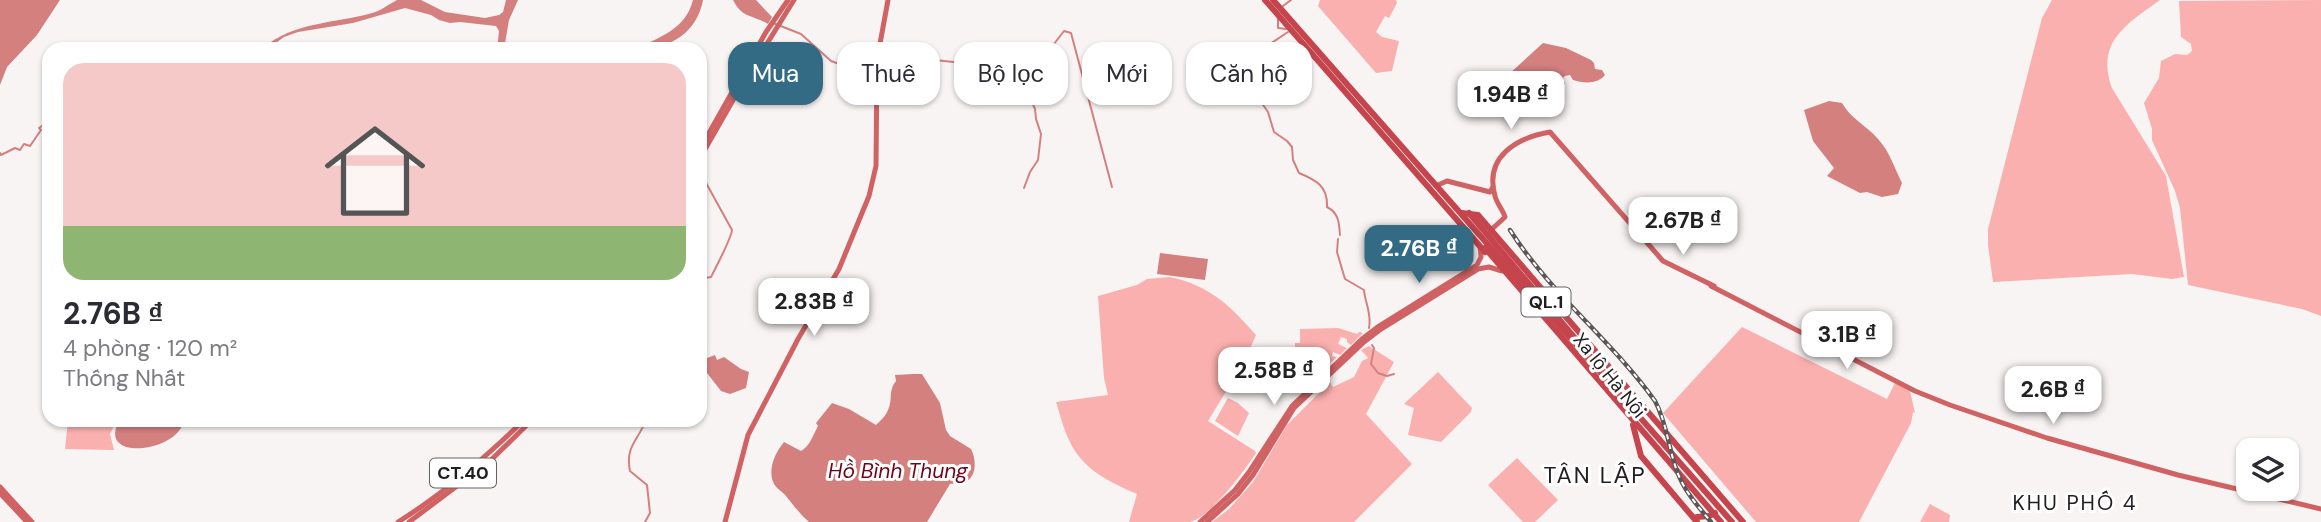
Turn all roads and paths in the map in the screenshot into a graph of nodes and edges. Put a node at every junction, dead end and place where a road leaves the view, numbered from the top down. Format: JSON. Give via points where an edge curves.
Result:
{"nodes":[{"id":1,"x":788,"y":0,"type":"edge"},
{"id":2,"x":794,"y":0,"type":"edge"},
{"id":3,"x":888,"y":0,"type":"edge"},
{"id":4,"x":1271,"y":0,"type":"edge"},
{"id":5,"x":778,"y":18,"type":"junction"},
{"id":6,"x":769,"y":33,"type":"junction"},
{"id":7,"x":707,"y":137,"type":"edge"},
{"id":8,"x":707,"y":145,"type":"edge"},
{"id":9,"x":1592,"y":178,"type":"junction"},
{"id":10,"x":1436,"y":186,"type":"junction"},
{"id":11,"x":1439,"y":198,"type":"junction"},
{"id":12,"x":1466,"y":214,"type":"junction"},
{"id":13,"x":1491,"y":230,"type":"junction"},
{"id":14,"x":1496,"y":239,"type":"dead end"},
{"id":15,"x":1479,"y":244,"type":"junction"},
{"id":16,"x":1492,"y":258,"type":"junction"},
{"id":17,"x":1474,"y":269,"type":"junction"},
{"id":18,"x":1502,"y":271,"type":"junction"},
{"id":19,"x":1519,"y":290,"type":"junction"},
{"id":20,"x":1543,"y":294,"type":"dead end"},
{"id":21,"x":1587,"y":344,"type":"dead end"},
{"id":22,"x":1592,"y":355,"type":"junction"},
{"id":23,"x":1602,"y":361,"type":"dead end"},
{"id":24,"x":1640,"y":402,"type":"junction"},
{"id":25,"x":1636,"y":413,"type":"junction"},
{"id":26,"x":1634,"y":422,"type":"junction"},
{"id":27,"x":516,"y":427,"type":"edge"},
{"id":28,"x":525,"y":427,"type":"edge"},
{"id":29,"x":1663,"y":429,"type":"junction"},
{"id":30,"x":1639,"y":449,"type":"junction"},
{"id":31,"x":489,"y":452,"type":"junction"},
{"id":32,"x":1264,"y":453,"type":"junction"},
{"id":33,"x":494,"y":458,"type":"junction"},
{"id":34,"x":1693,"y":463,"type":"junction"},
{"id":35,"x":0,"y":487,"type":"edge"},
{"id":36,"x":0,"y":493,"type":"edge"},
{"id":37,"x":1718,"y":498,"type":"junction"},
{"id":38,"x":2321,"y":509,"type":"edge"},
{"id":39,"x":1738,"y":519,"type":"edge"},
{"id":40,"x":1699,"y":520,"type":"edge"},
{"id":41,"x":30,"y":522,"type":"edge"},
{"id":42,"x":398,"y":522,"type":"edge"},
{"id":43,"x":409,"y":522,"type":"edge"},
{"id":44,"x":725,"y":522,"type":"edge"},
{"id":45,"x":1200,"y":522,"type":"edge"},
{"id":46,"x":1207,"y":522,"type":"edge"},
{"id":47,"x":1723,"y":522,"type":"edge"}],
"edges":[{"from":1,"to":5,"type":"main road"},
{"from":2,"to":5,"type":"main road"},
{"from":3,"to":44,"type":"main road","via":[[877,69],[876,166],[869,196],[844,264],[748,435]]},
{"from":4,"to":10,"type":"highway","name":"Xa lộ Hà Nội","number":"QL.1","via":[[1315,44]]},
{"from":4,"to":11,"type":"highway","name":"Xa lộ Hà Nội","number":"QL.1"},
{"from":5,"to":6,"type":"main road"},
{"from":6,"to":7,"type":"main road"},
{"from":6,"to":8,"type":"main road"},
{"from":9,"to":10,"type":"main road","via":[[1554,133],[1547,131],[1504,149],[1495,165],[1490,192],[1447,181]]},
{"from":9,"to":13,"type":"main road","via":[[1551,133],[1515,143],[1497,165],[1494,192],[1505,217]]},
{"from":9,"to":38,"type":"main road","via":[[1663,261],[1915,391],[2084,448]]},
{"from":10,"to":12,"type":"highway","name":"Xa lộ Hà Nội","number":"QL.1"},
{"from":11,"to":15,"type":"highway","name":"Xa lộ Hà Nội","number":"QL.1"},
{"from":11,"to":16,"type":"highway","name":"Xa lộ Hà Nội","number":"QL.1"},
{"from":12,"to":13,"type":"highway","name":"Xa lộ Hà Nội","number":"QL.1","via":[[1478,215]]},
{"from":12,"to":14,"type":"highway","number":"QL.1"},
{"from":12,"to":22,"type":"highway","name":"Xa lộ Hà Nội","number":"QL.1"},
{"from":13,"to":22,"type":"highway","name":"Xa lộ Hà Nội","number":"QL.1"},
{"from":15,"to":16,"type":"highway","name":"Xa lộ Hà Nội","number":"QL.1"},
{"from":15,"to":17,"type":"main road","via":[[1481,257]]},
{"from":16,"to":18,"type":"highway","name":"Xa lộ Hà Nội","number":"QL.1"},
{"from":16,"to":19,"type":"highway","name":"Xa lộ Hà Nội","number":"QL.1"},
{"from":17,"to":18,"type":"main road"},
{"from":17,"to":32,"type":"main road","via":[[1380,327],[1294,408]]},
{"from":18,"to":19,"type":"highway","name":"Xa lộ Hà Nội","number":"QL.1"},
{"from":19,"to":26,"type":"highway","name":"Xa lộ Hà Nội","number":"QL.1"},
{"from":19,"to":30,"type":"highway","name":"Xa lộ Hà Nội","number":"QL.1","via":[[1632,424]]},
{"from":20,"to":21,"type":"highway","number":"QL.1"},
{"from":22,"to":24,"type":"highway","name":"Xa lộ Hà Nội","number":"QL.1"},
{"from":22,"to":25,"type":"highway","name":"Xa lộ Hà Nội","number":"QL.1"},
{"from":23,"to":24,"type":"highway","number":"QL.1"},
{"from":24,"to":29,"type":"highway","name":"Xa lộ Hà Nội","number":"QL.1"},
{"from":25,"to":29,"type":"highway","number":"QL.1"},
{"from":25,"to":39,"type":"highway","name":"Xa lộ Hà Nội","number":"QL.1"},
{"from":26,"to":30,"type":"highway","name":"Xa lộ Hà Nội","number":"QL.1"},
{"from":26,"to":47,"type":"highway","name":"Xa lộ Hà Nội","number":"QL.1"},
{"from":27,"to":31,"type":"main road","number":"CT.40"},
{"from":28,"to":33,"type":"main road","number":"CT.40"},
{"from":29,"to":34,"type":"highway","name":"Xa lộ Hà Nội","number":"QL.1"},
{"from":30,"to":40,"type":"highway","name":"Xa lộ Hà Nội","number":"QL.1"},
{"from":31,"to":33,"type":"main road"},
{"from":31,"to":42,"type":"main road","number":"CT.40"},
{"from":32,"to":45,"type":"main road","via":[[1235,490]]},
{"from":32,"to":46,"type":"main road","via":[[1238,494]]},
{"from":33,"to":43,"type":"main road","number":"CT.40"},
{"from":34,"to":37,"type":"highway","name":"Xa lộ Hà Nội","number":"QL.1"},
{"from":34,"to":39,"type":"highway","name":"Xa lộ Hà Nội","number":"QL.1"},
{"from":35,"to":41,"type":"main road"},
{"from":36,"to":41,"type":"main road"},
{"from":37,"to":39,"type":"highway","name":"Xa lộ Hà Nội","number":"QL.1"},
{"from":37,"to":40,"type":"highway","via":[[1714,513]]},
{"from":39,"to":47,"type":"highway"}]}
